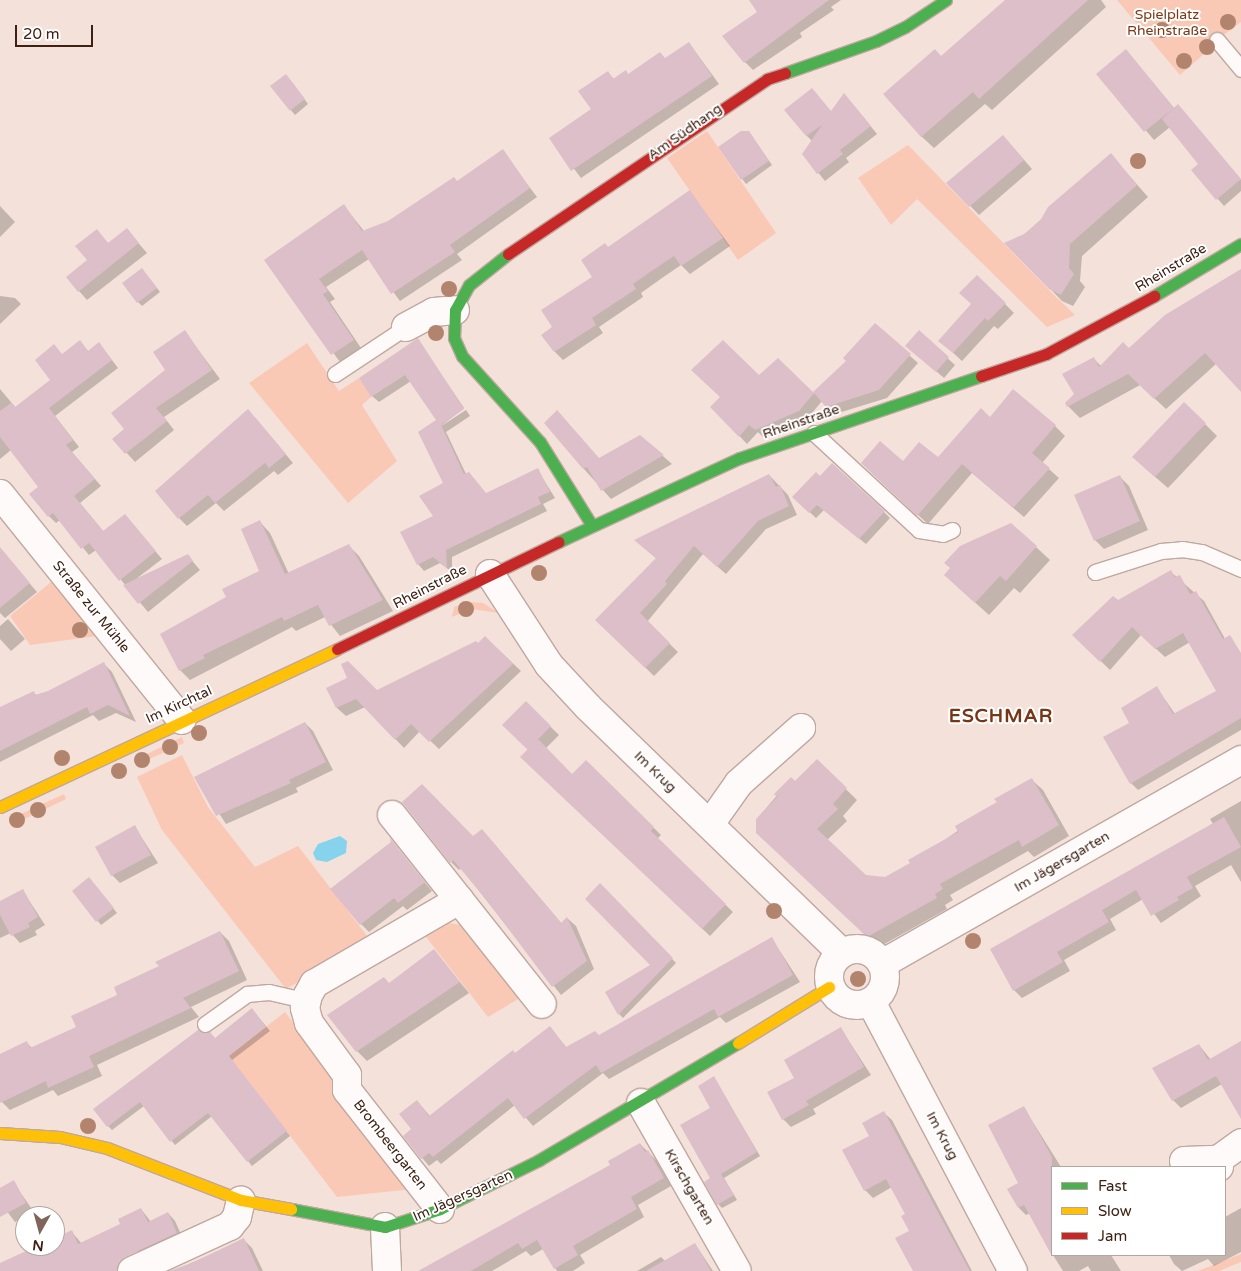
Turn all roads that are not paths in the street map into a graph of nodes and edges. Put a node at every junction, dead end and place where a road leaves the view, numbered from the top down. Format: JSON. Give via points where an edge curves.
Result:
{"nodes":[{"id":1,"x":946,"y":0,"type":"edge"},
{"id":2,"x":1217,"y":40,"type":"dead end"},
{"id":3,"x":1241,"y":69,"type":"edge"},
{"id":4,"x":1241,"y":244,"type":"edge"},
{"id":5,"x":455,"y":310,"type":"junction"},
{"id":6,"x":406,"y":327,"type":"joint"},
{"id":7,"x":335,"y":374,"type":"dead end"},
{"id":8,"x":814,"y":433,"type":"junction"},
{"id":9,"x":0,"y":494,"type":"edge"},
{"id":10,"x":591,"y":524,"type":"junction"},
{"id":11,"x":952,"y":530,"type":"dead end"},
{"id":12,"x":1241,"y":570,"type":"edge"},
{"id":13,"x":1095,"y":572,"type":"dead end"},
{"id":14,"x":490,"y":574,"type":"junction"},
{"id":15,"x":371,"y":633,"type":"joint"},
{"id":16,"x":182,"y":720,"type":"junction"},
{"id":17,"x":801,"y":728,"type":"dead end"},
{"id":18,"x":1241,"y":760,"type":"edge"},
{"id":19,"x":0,"y":807,"type":"edge"},
{"id":20,"x":392,"y":815,"type":"dead end"},
{"id":21,"x":710,"y":824,"type":"junction"},
{"id":22,"x":458,"y":900,"type":"junction"},
{"id":23,"x":842,"y":953,"type":"junction"},
{"id":24,"x":882,"y":964,"type":"junction"},
{"id":25,"x":830,"y":987,"type":"junction"},
{"id":26,"x":307,"y":1001,"type":"junction"},
{"id":27,"x":871,"y":1002,"type":"junction"},
{"id":28,"x":542,"y":1004,"type":"dead end"},
{"id":29,"x":206,"y":1024,"type":"dead end"},
{"id":30,"x":641,"y":1103,"type":"junction"},
{"id":31,"x":0,"y":1134,"type":"edge"},
{"id":32,"x":1241,"y":1143,"type":"edge"},
{"id":33,"x":1184,"y":1161,"type":"dead end"},
{"id":34,"x":1218,"y":1164,"type":"edge"},
{"id":35,"x":241,"y":1200,"type":"junction"},
{"id":36,"x":440,"y":1209,"type":"junction"},
{"id":37,"x":385,"y":1227,"type":"junction"},
{"id":38,"x":134,"y":1270,"type":"edge"},
{"id":39,"x":387,"y":1271,"type":"edge"},
{"id":40,"x":737,"y":1271,"type":"edge"},
{"id":41,"x":1012,"y":1271,"type":"edge"}],
"edges":[{"from":1,"to":5,"type":"street","name":"Am Südhang","via":[[904,27],[774,76],[726,104],[495,263],[469,285]]},
{"from":2,"to":3,"type":"lane"},
{"from":4,"to":8,"type":"street","name":"Rheinstraße","via":[[1141,304],[1046,354]]},
{"from":5,"to":6,"type":"street","via":[[434,312]]},
{"from":5,"to":10,"type":"street","name":"Am Südhang","via":[[454,338],[462,356],[540,442]]},
{"from":6,"to":7,"type":"lane"},
{"from":8,"to":10,"type":"street","name":"Rheinstraße","via":[[702,474]]},
{"from":8,"to":11,"type":"lane","via":[[919,530],[937,534]]},
{"from":9,"to":16,"type":"street","name":"Straße zur Mühle"},
{"from":10,"to":14,"type":"street","name":"Rheinstraße"},
{"from":12,"to":13,"type":"lane","via":[[1202,552],[1182,549],[1162,550]]},
{"from":14,"to":15,"type":"street","name":"Rheinstraße"},
{"from":14,"to":21,"type":"street","name":"Im Krug","via":[[549,665]]},
{"from":15,"to":16,"type":"street","name":"Im Kirchtal"},
{"from":16,"to":19,"type":"street","name":"Im Kirchtal"},
{"from":17,"to":21,"type":"street","via":[[739,783]]},
{"from":18,"to":24,"type":"street","name":"Im Jägersgarten"},
{"from":20,"to":22,"type":"street"},
{"from":21,"to":23,"type":"street","name":"Im Krug"},
{"from":22,"to":26,"type":"street","via":[[314,984]]},
{"from":22,"to":28,"type":"street"},
{"from":23,"to":24,"type":"street","via":[[865,950]]},
{"from":23,"to":25,"type":"street","via":[[830,968]]},
{"from":24,"to":27,"type":"street","via":[[884,986]]},
{"from":25,"to":27,"type":"street","via":[[840,1000],[847,1003],[856,1006]]},
{"from":25,"to":30,"type":"street","name":"Im Jägersgarten"},
{"from":26,"to":29,"type":"lane","via":[[268,992],[247,994]]},
{"from":26,"to":36,"type":"street","name":"Brombeergarten","via":[[309,1023],[347,1075],[347,1090]]},
{"from":27,"to":41,"type":"street","name":"Im Krug"},
{"from":30,"to":36,"type":"street","name":"Im Jägersgarten","via":[[490,1186]]},
{"from":30,"to":40,"type":"street","name":"Kirschgarten"},
{"from":31,"to":35,"type":"street","name":"Im Jägersgarten","via":[[60,1137],[107,1148]]},
{"from":32,"to":34,"type":"street"},
{"from":33,"to":34,"type":"street"},
{"from":35,"to":37,"type":"street","name":"Im Jägersgarten"},
{"from":35,"to":38,"type":"street","via":[[237,1217],[230,1226]]},
{"from":36,"to":37,"type":"street","name":"Im Jägersgarten"},
{"from":37,"to":39,"type":"street"}]}
